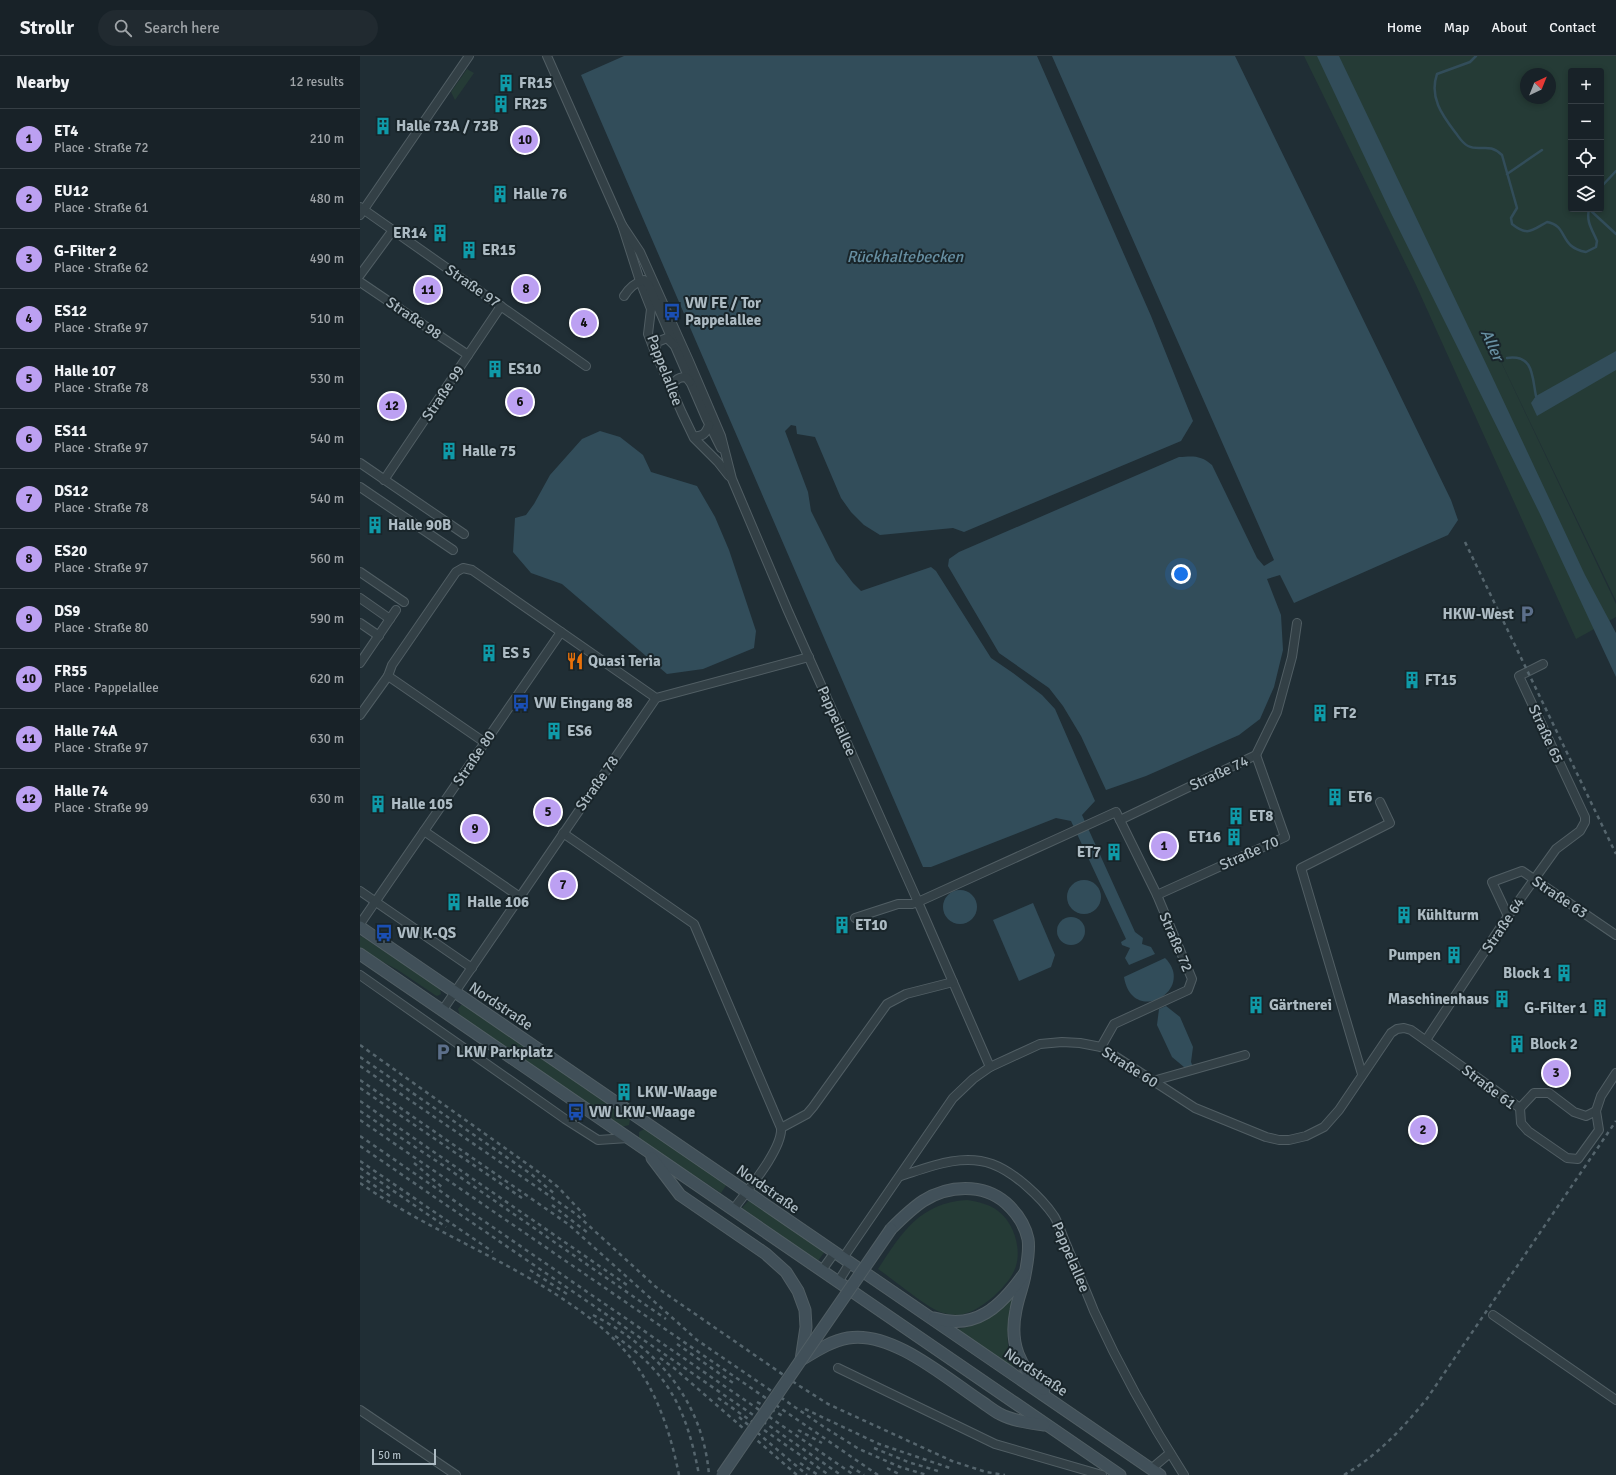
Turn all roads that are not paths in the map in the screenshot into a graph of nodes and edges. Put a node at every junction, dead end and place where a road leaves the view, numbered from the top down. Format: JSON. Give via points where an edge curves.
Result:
{"nodes":[{"id":1,"x":470,"y":56,"type":"edge"},
{"id":2,"x":547,"y":56,"type":"edge"},
{"id":3,"x":361,"y":211,"type":"edge"},
{"id":4,"x":622,"y":225,"type":"junction"},
{"id":5,"x":392,"y":230,"type":"junction"},
{"id":6,"x":360,"y":276,"type":"edge"},
{"id":7,"x":640,"y":281,"type":"junction"},
{"id":8,"x":360,"y":282,"type":"edge"},
{"id":9,"x":624,"y":296,"type":"dead end"},
{"id":10,"x":501,"y":306,"type":"junction"},
{"id":11,"x":675,"y":345,"type":"junction"},
{"id":12,"x":655,"y":352,"type":"junction"},
{"id":13,"x":468,"y":355,"type":"junction"},
{"id":14,"x":586,"y":366,"type":"dead end"},
{"id":15,"x":692,"y":384,"type":"junction"},
{"id":16,"x":671,"y":390,"type":"junction"},
{"id":17,"x":709,"y":425,"type":"junction"},
{"id":18,"x":694,"y":436,"type":"junction"},
{"id":19,"x":726,"y":458,"type":"junction"},
{"id":20,"x":360,"y":463,"type":"edge"},
{"id":21,"x":732,"y":479,"type":"junction"},
{"id":22,"x":384,"y":480,"type":"junction"},
{"id":23,"x":360,"y":487,"type":"edge"},
{"id":24,"x":464,"y":534,"type":"dead end"},
{"id":25,"x":453,"y":550,"type":"dead end"},
{"id":26,"x":360,"y":572,"type":"edge"},
{"id":27,"x":360,"y":598,"type":"edge"},
{"id":28,"x":404,"y":602,"type":"dead end"},
{"id":29,"x":396,"y":610,"type":"dead end"},
{"id":30,"x":390,"y":619,"type":"junction"},
{"id":31,"x":360,"y":623,"type":"edge"},
{"id":32,"x":1297,"y":623,"type":"dead end"},
{"id":33,"x":560,"y":632,"type":"junction"},
{"id":34,"x":379,"y":636,"type":"junction"},
{"id":35,"x":809,"y":657,"type":"junction"},
{"id":36,"x":360,"y":663,"type":"edge"},
{"id":37,"x":1543,"y":664,"type":"dead end"},
{"id":38,"x":388,"y":676,"type":"junction"},
{"id":39,"x":656,"y":698,"type":"junction"},
{"id":40,"x":360,"y":715,"type":"edge"},
{"id":41,"x":484,"y":742,"type":"junction"},
{"id":42,"x":1256,"y":755,"type":"junction"},
{"id":43,"x":1380,"y":802,"type":"dead end"},
{"id":44,"x":1585,"y":817,"type":"joint"},
{"id":45,"x":1120,"y":820,"type":"junction"},
{"id":46,"x":424,"y":831,"type":"junction"},
{"id":47,"x":563,"y":833,"type":"junction"},
{"id":48,"x":1534,"y":880,"type":"junction"},
{"id":49,"x":360,"y":891,"type":"edge"},
{"id":50,"x":1156,"y":895,"type":"junction"},
{"id":51,"x":520,"y":897,"type":"junction"},
{"id":52,"x":376,"y":902,"type":"junction"},
{"id":53,"x":918,"y":902,"type":"junction"},
{"id":54,"x":1508,"y":916,"type":"junction"},
{"id":55,"x":855,"y":918,"type":"dead end"},
{"id":56,"x":360,"y":924,"type":"edge"},
{"id":57,"x":360,"y":927,"type":"edge"},
{"id":58,"x":1616,"y":935,"type":"edge"},
{"id":59,"x":360,"y":954,"type":"edge"},
{"id":60,"x":472,"y":968,"type":"junction"},
{"id":61,"x":360,"y":976,"type":"edge"},
{"id":62,"x":953,"y":982,"type":"junction"},
{"id":63,"x":455,"y":992,"type":"junction"},
{"id":64,"x":442,"y":1011,"type":"junction"},
{"id":65,"x":1426,"y":1040,"type":"junction"},
{"id":66,"x":1101,"y":1047,"type":"junction"},
{"id":67,"x":1245,"y":1055,"type":"dead end"},
{"id":68,"x":990,"y":1067,"type":"junction"},
{"id":69,"x":1616,"y":1073,"type":"edge"},
{"id":70,"x":1362,"y":1074,"type":"junction"},
{"id":71,"x":1153,"y":1081,"type":"junction"},
{"id":72,"x":1520,"y":1108,"type":"junction"},
{"id":73,"x":1596,"y":1111,"type":"junction"},
{"id":74,"x":781,"y":1128,"type":"junction"},
{"id":75,"x":628,"y":1138,"type":"junction"},
{"id":76,"x":647,"y":1151,"type":"junction"},
{"id":77,"x":900,"y":1176,"type":"junction"},
{"id":78,"x":746,"y":1192,"type":"junction"},
{"id":79,"x":733,"y":1210,"type":"junction"},
{"id":80,"x":843,"y":1258,"type":"junction"},
{"id":81,"x":822,"y":1270,"type":"junction"},
{"id":82,"x":1026,"y":1272,"type":"junction"},
{"id":83,"x":838,"y":1282,"type":"junction"},
{"id":84,"x":925,"y":1315,"type":"junction"},
{"id":85,"x":1493,"y":1315,"type":"dead end"},
{"id":86,"x":801,"y":1360,"type":"junction"},
{"id":87,"x":838,"y":1368,"type":"dead end"},
{"id":88,"x":1616,"y":1400,"type":"edge"},
{"id":89,"x":360,"y":1411,"type":"edge"},
{"id":90,"x":1078,"y":1419,"type":"junction"},
{"id":91,"x":1049,"y":1426,"type":"junction"},
{"id":92,"x":1170,"y":1453,"type":"junction"},
{"id":93,"x":1155,"y":1472,"type":"edge"},
{"id":94,"x":456,"y":1475,"type":"edge"},
{"id":95,"x":722,"y":1475,"type":"edge"},
{"id":96,"x":1102,"y":1475,"type":"edge"},
{"id":97,"x":1120,"y":1475,"type":"edge"},
{"id":98,"x":1184,"y":1475,"type":"edge"}],
"edges":[{"from":1,"to":3,"type":"street"},
{"from":2,"to":4,"type":"street","name":"Pappelallee"},
{"from":3,"to":5,"type":"street","name":"Straße 97"},
{"from":4,"to":7,"type":"street","name":"Pappelallee"},
{"from":4,"to":19,"type":"street","name":"Pappelallee","via":[[640,252],[689,361],[721,436]]},
{"from":5,"to":6,"type":"street"},
{"from":5,"to":10,"type":"street","name":"Straße 97"},
{"from":7,"to":9,"type":"street","via":[[631,286]]},
{"from":7,"to":11,"type":"street","via":[[644,280],[648,284]]},
{"from":7,"to":12,"type":"street","name":"Pappelallee","via":[[651,309],[648,334]]},
{"from":8,"to":13,"type":"street","name":"Straße 98"},
{"from":10,"to":13,"type":"street","name":"Straße 99"},
{"from":10,"to":14,"type":"street","name":"Straße 97"},
{"from":11,"to":12,"type":"street","via":[[667,338],[657,342]]},
{"from":11,"to":15,"type":"street"},
{"from":12,"to":16,"type":"street","name":"Pappelallee"},
{"from":13,"to":22,"type":"street","name":"Straße 99"},
{"from":15,"to":16,"type":"street","via":[[686,377],[680,377],[674,381]]},
{"from":15,"to":17,"type":"street"},
{"from":16,"to":18,"type":"street","name":"Pappelallee"},
{"from":17,"to":18,"type":"street","via":[[706,433],[700,437]]},
{"from":17,"to":19,"type":"street"},
{"from":18,"to":21,"type":"street","name":"Pappelallee"},
{"from":19,"to":21,"type":"street","name":"Pappelallee"},
{"from":20,"to":22,"type":"street"},
{"from":21,"to":35,"type":"street","name":"Pappelallee"},
{"from":22,"to":24,"type":"street"},
{"from":23,"to":25,"type":"street"},
{"from":26,"to":28,"type":"street"},
{"from":27,"to":30,"type":"street"},
{"from":29,"to":30,"type":"street"},
{"from":30,"to":34,"type":"street"},
{"from":31,"to":34,"type":"street"},
{"from":32,"to":42,"type":"street","name":"Straße 74","via":[[1292,657],[1277,712]]},
{"from":33,"to":38,"type":"street","via":[[472,570],[463,568],[456,572],[392,665]]},
{"from":33,"to":39,"type":"street"},
{"from":33,"to":41,"type":"street","name":"Straße 80"},
{"from":34,"to":36,"type":"street"},
{"from":35,"to":39,"type":"street"},
{"from":35,"to":53,"type":"street","name":"Pappelallee"},
{"from":37,"to":44,"type":"street","name":"Straße 65","via":[[1518,676]]},
{"from":38,"to":40,"type":"street"},
{"from":38,"to":41,"type":"street"},
{"from":39,"to":47,"type":"street","name":"Straße 78"},
{"from":41,"to":46,"type":"street","name":"Straße 80"},
{"from":42,"to":45,"type":"street","name":"Straße 74"},
{"from":42,"to":50,"type":"street","name":"Straße 70","via":[[1285,837]]},
{"from":43,"to":70,"type":"street","via":[[1390,823],[1301,868]]},
{"from":44,"to":48,"type":"street","name":"Straße 64","via":[[1580,831],[1556,849]]},
{"from":45,"to":50,"type":"street","name":"Straße 72"},
{"from":45,"to":53,"type":"street","via":[[1116,812]]},
{"from":46,"to":51,"type":"street"},
{"from":46,"to":52,"type":"street","name":"Straße 80"},
{"from":47,"to":51,"type":"street","name":"Straße 78"},
{"from":47,"to":74,"type":"street","via":[[694,924]]},
{"from":48,"to":54,"type":"street","name":"Straße 64"},
{"from":48,"to":54,"type":"street","name":"Straße 63","via":[[1522,871],[1492,882]]},
{"from":48,"to":58,"type":"street","name":"Straße 63"},
{"from":49,"to":52,"type":"street"},
{"from":50,"to":66,"type":"street","name":"Straße 72","via":[[1192,979],[1188,990],[1114,1024]]},
{"from":51,"to":60,"type":"street","name":"Straße 78"},
{"from":52,"to":56,"type":"street","name":"Straße 80"},
{"from":52,"to":60,"type":"street"},
{"from":53,"to":55,"type":"street","via":[[898,904]]},
{"from":53,"to":62,"type":"street","name":"Pappelallee"},
{"from":54,"to":65,"type":"street","name":"Straße 64"},
{"from":57,"to":63,"type":"street","name":"Nordstraße"},
{"from":59,"to":64,"type":"street"},
{"from":60,"to":63,"type":"street","name":"Straße 78"},
{"from":61,"to":75,"type":"street","via":[[598,1140]]},
{"from":62,"to":68,"type":"street","name":"Pappelallee"},
{"from":62,"to":74,"type":"street","via":[[906,994],[887,1004],[813,1107],[807,1114]]},
{"from":63,"to":64,"type":"street","name":"Straße 78"},
{"from":63,"to":78,"type":"street","name":"Nordstraße"},
{"from":64,"to":75,"type":"street"},
{"from":65,"to":70,"type":"street","name":"Straße 60","via":[[1411,1030],[1397,1029],[1385,1040]]},
{"from":65,"to":72,"type":"street","name":"Straße 61"},
{"from":66,"to":68,"type":"street","name":"Straße 60","via":[[1062,1042],[1040,1044]]},
{"from":66,"to":71,"type":"street","name":"Straße 60"},
{"from":67,"to":71,"type":"street"},
{"from":68,"to":77,"type":"street","name":"Straße 60","via":[[954,1098]]},
{"from":69,"to":73,"type":"street","via":[[1601,1096]]},
{"from":70,"to":71,"type":"street","name":"Straße 60","via":[[1339,1110],[1324,1127],[1306,1136],[1289,1140],[1266,1137],[1195,1108]]},
{"from":72,"to":73,"type":"street","via":[[1534,1093],[1549,1093],[1574,1112],[1586,1116]]},
{"from":72,"to":73,"type":"street","name":"Straße 61","via":[[1521,1122],[1528,1130],[1567,1158],[1578,1159],[1599,1130]]},
{"from":74,"to":78,"type":"street","via":[[782,1135],[775,1152]]},
{"from":75,"to":76,"type":"street"},
{"from":76,"to":79,"type":"street"},
{"from":76,"to":86,"type":"street","via":[[680,1195],[766,1254],[786,1272],[798,1291],[805,1310],[806,1327]]},
{"from":77,"to":80,"type":"street","name":"Straße 60"},
{"from":77,"to":92,"type":"street","name":"Pappelallee","via":[[953,1161],[972,1161],[991,1164],[1010,1174],[1034,1194],[1055,1217],[1118,1361]]},
{"from":78,"to":79,"type":"street"},
{"from":78,"to":80,"type":"street","name":"Nordstraße"},
{"from":79,"to":81,"type":"street"},
{"from":80,"to":81,"type":"street"},
{"from":80,"to":83,"type":"street"},
{"from":80,"to":84,"type":"street","name":"Nordstraße"},
{"from":81,"to":83,"type":"street"},
{"from":82,"to":84,"type":"street","via":[[998,1304],[976,1319],[966,1322],[942,1321]]},
{"from":82,"to":86,"type":"street","bridge":true,"via":[[1028,1238],[1013,1210],[1003,1200],[990,1193],[962,1188],[946,1191],[919,1204],[891,1229]]},
{"from":82,"to":90,"type":"street","via":[[1013,1329],[1016,1351],[1025,1370],[1034,1380]]},
{"from":83,"to":91,"type":"street"},
{"from":84,"to":90,"type":"street","name":"Nordstraße"},
{"from":85,"to":88,"type":"street"},
{"from":86,"to":91,"type":"street","via":[[833,1342],[848,1338],[883,1340],[902,1348],[1000,1414]]},
{"from":86,"to":95,"type":"street","bridge":true},
{"from":87,"to":96,"type":"street","via":[[995,1444]]},
{"from":89,"to":94,"type":"street"},
{"from":90,"to":93,"type":"street","name":"Nordstraße"},
{"from":91,"to":97,"type":"street"},
{"from":92,"to":93,"type":"street"},
{"from":92,"to":98,"type":"street","name":"Pappelallee"}]}
